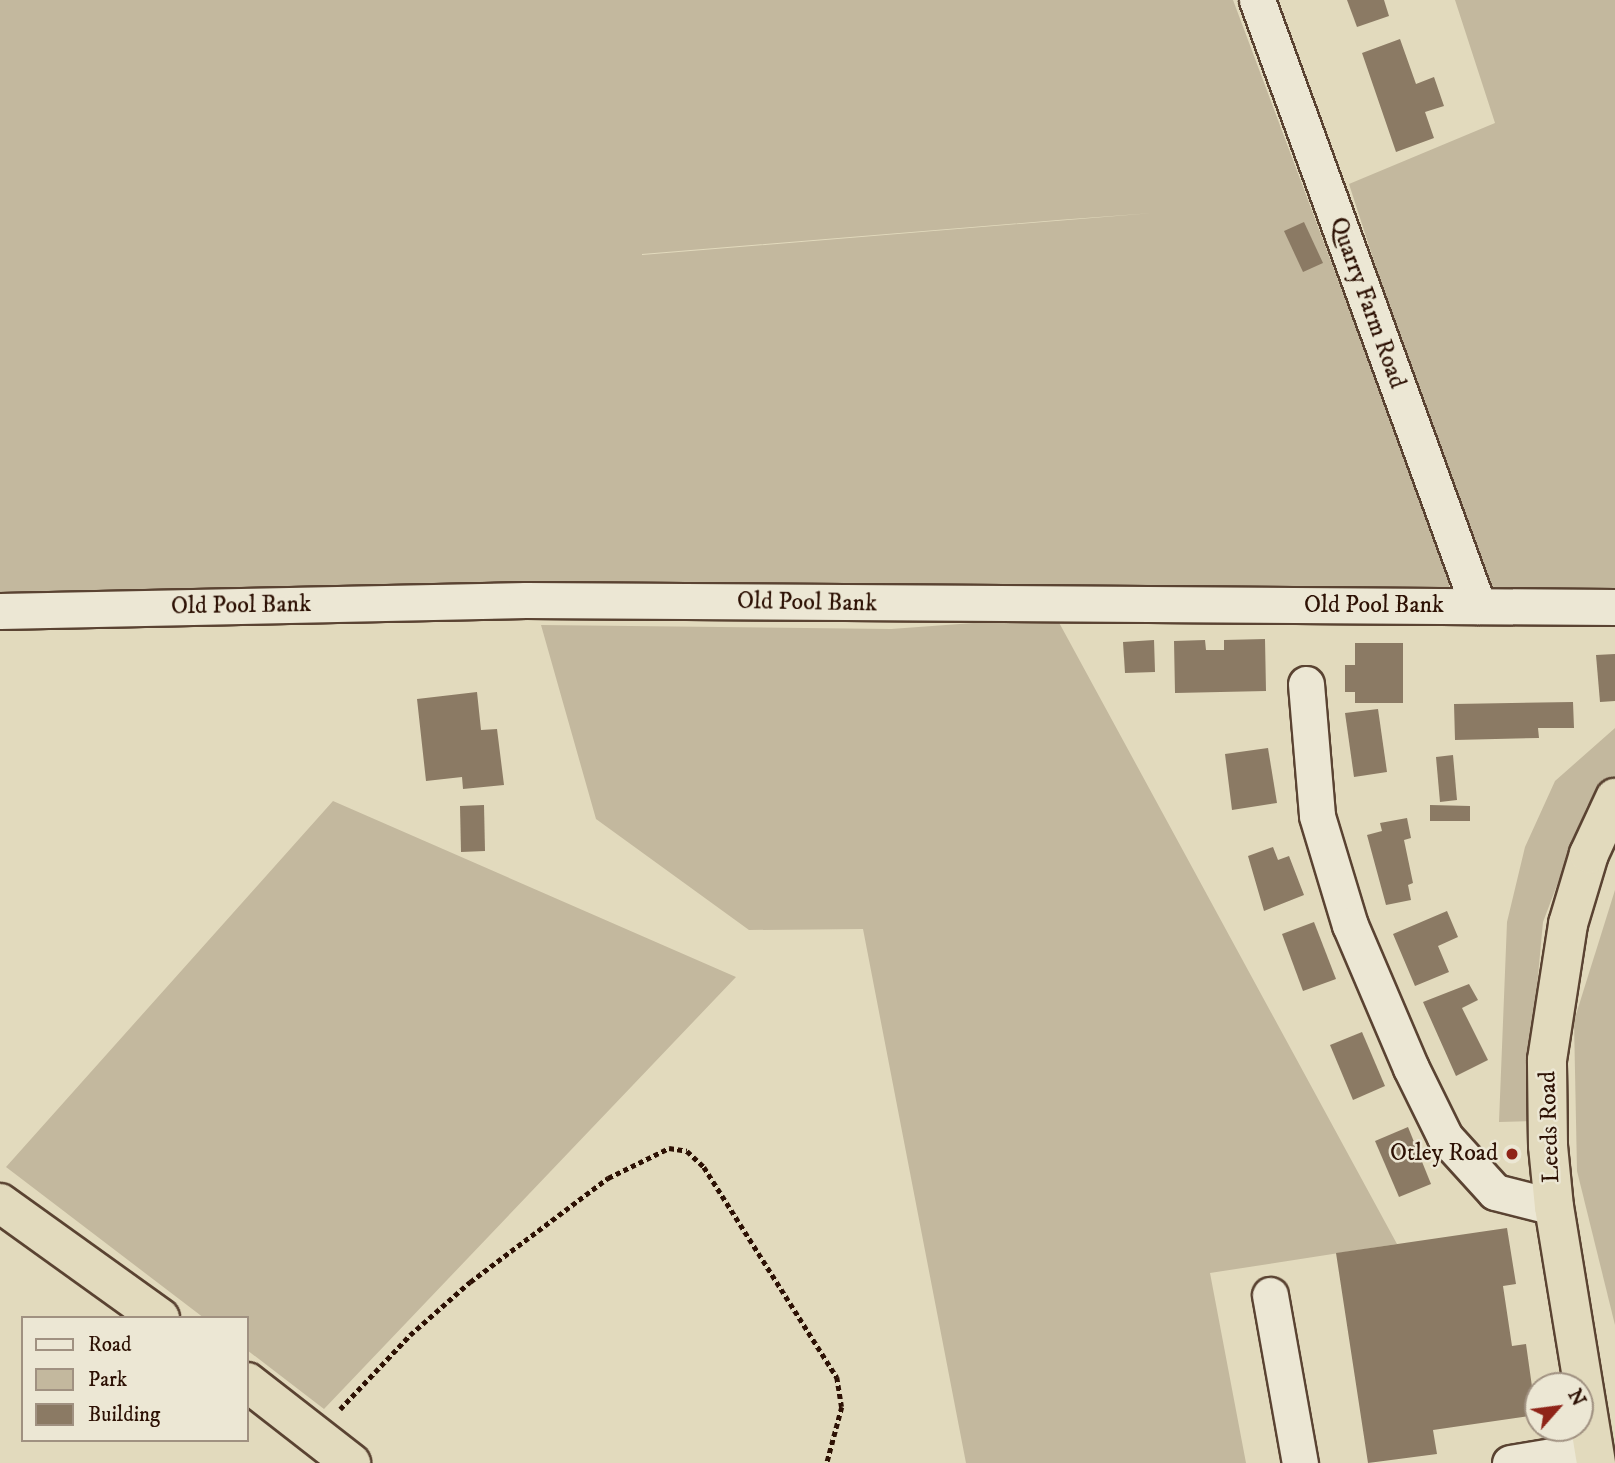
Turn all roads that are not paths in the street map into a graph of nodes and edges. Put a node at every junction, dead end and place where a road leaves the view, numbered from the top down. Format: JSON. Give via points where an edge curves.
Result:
{"nodes":[{"id":1,"x":1256,"y":0,"type":"edge"},
{"id":2,"x":1478,"y":606,"type":"junction"},
{"id":3,"x":1615,"y":607,"type":"edge"},
{"id":4,"x":0,"y":611,"type":"edge"},
{"id":5,"x":1307,"y":684,"type":"dead end"},
{"id":6,"x":1615,"y":798,"type":"edge"},
{"id":7,"x":0,"y":1203,"type":"edge"},
{"id":8,"x":1554,"y":1207,"type":"junction"},
{"id":9,"x":1270,"y":1295,"type":"dead end"},
{"id":10,"x":157,"y":1316,"type":"edge"},
{"id":11,"x":248,"y":1383,"type":"edge"},
{"id":12,"x":1595,"y":1456,"type":"edge"},
{"id":13,"x":351,"y":1463,"type":"edge"},
{"id":14,"x":1300,"y":1463,"type":"edge"},
{"id":15,"x":1510,"y":1463,"type":"edge"}],
"edges":[{"from":1,"to":2,"type":"street","name":"Quarry Farm Road"},
{"from":2,"to":3,"type":"street","name":"Old Pool Bank"},
{"from":2,"to":4,"type":"street","name":"Old Pool Bank","via":[[526,600]]},
{"from":5,"to":8,"type":"street","via":[[1317,816],[1350,925],[1411,1068],[1446,1137],[1495,1192]]},
{"from":6,"to":8,"type":"highway","name":"Leeds Road","via":[[1588,854],[1568,924],[1556,992],[1547,1060]]},
{"from":7,"to":10,"type":"highway"},
{"from":8,"to":12,"type":"highway","name":"Leeds Road"},
{"from":9,"to":14,"type":"street"},
{"from":11,"to":13,"type":"highway"},
{"from":12,"to":15,"type":"street"}]}
